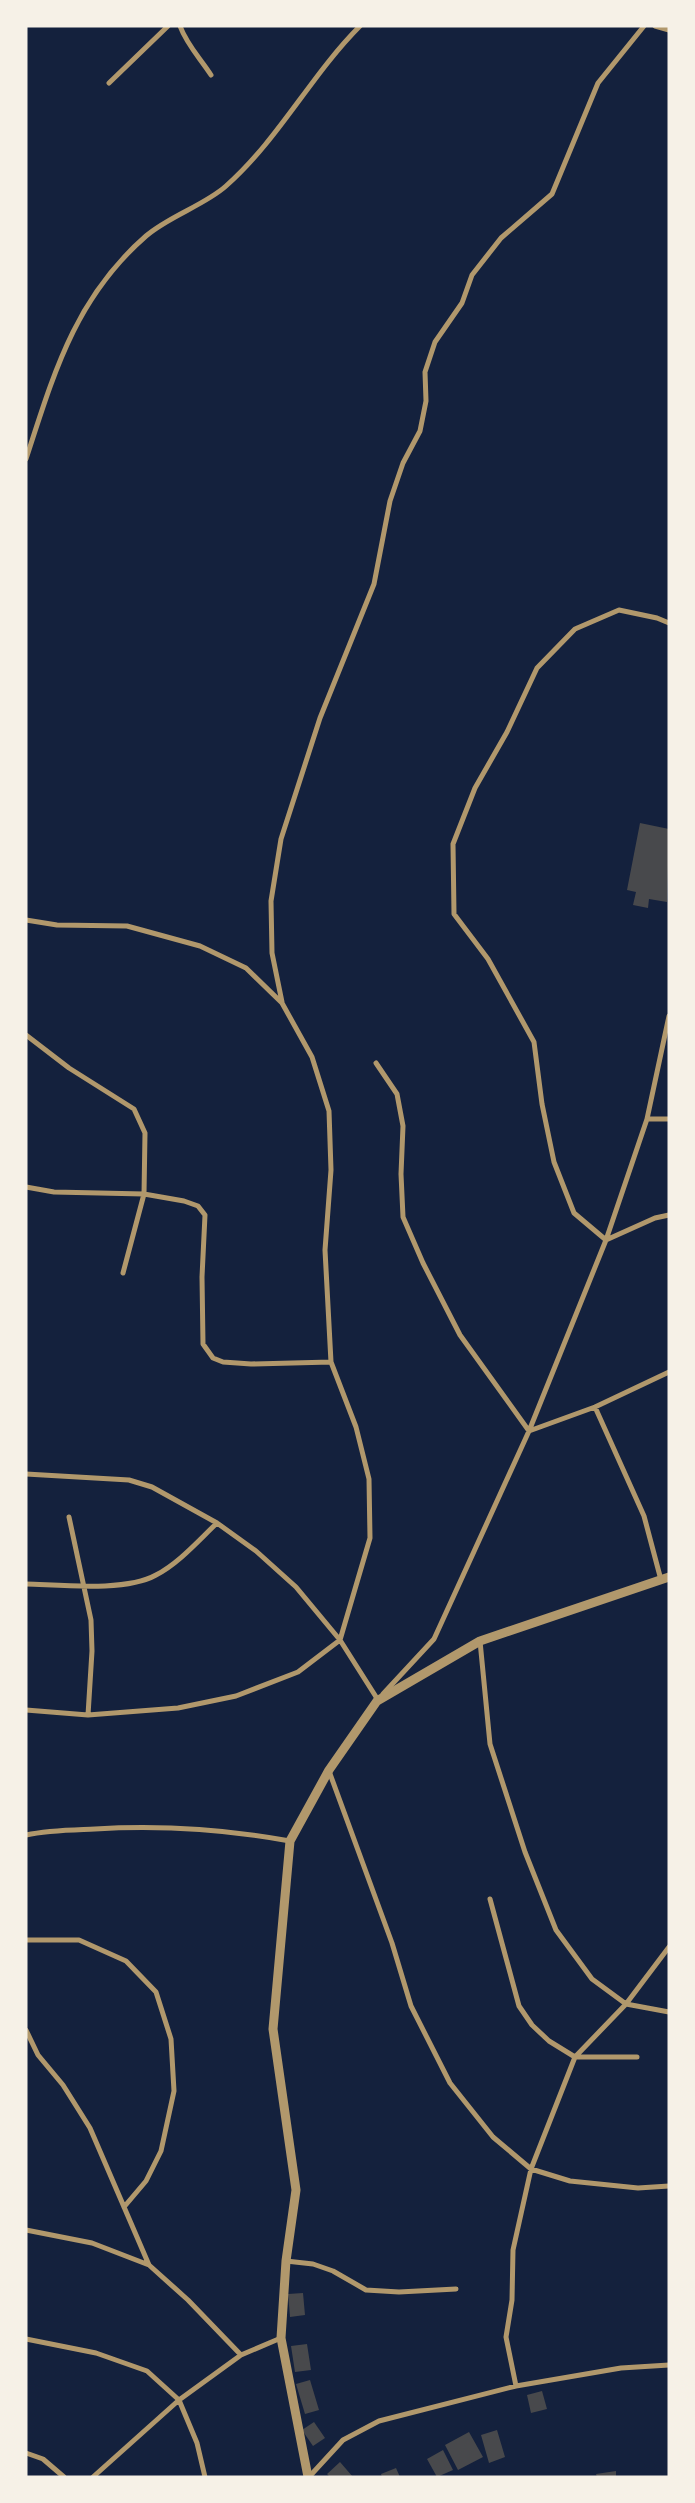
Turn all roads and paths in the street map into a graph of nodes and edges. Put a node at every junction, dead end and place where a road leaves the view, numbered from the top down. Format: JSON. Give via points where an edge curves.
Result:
{"nodes":[{"id":1,"x":168,"y":26,"type":"edge"},
{"id":2,"x":180,"y":26,"type":"edge"},
{"id":3,"x":360,"y":26,"type":"edge"},
{"id":4,"x":644,"y":26,"type":"edge"},
{"id":5,"x":655,"y":26,"type":"edge"},
{"id":6,"x":669,"y":30,"type":"edge"},
{"id":7,"x":211,"y":75,"type":"dead end"},
{"id":8,"x":109,"y":83,"type":"dead end"},
{"id":9,"x":26,"y":459,"type":"edge"},
{"id":10,"x":669,"y":623,"type":"edge"},
{"id":11,"x":26,"y":920,"type":"edge"},
{"id":12,"x":282,"y":1003,"type":"junction"},
{"id":13,"x":669,"y":1016,"type":"edge"},
{"id":14,"x":26,"y":1035,"type":"edge"},
{"id":15,"x":376,"y":1063,"type":"dead end"},
{"id":16,"x":647,"y":1119,"type":"junction"},
{"id":17,"x":669,"y":1119,"type":"edge"},
{"id":18,"x":26,"y":1187,"type":"edge"},
{"id":19,"x":144,"y":1194,"type":"junction"},
{"id":20,"x":669,"y":1215,"type":"edge"},
{"id":21,"x":606,"y":1240,"type":"junction"},
{"id":22,"x":123,"y":1272,"type":"dead end"},
{"id":23,"x":331,"y":1362,"type":"junction"},
{"id":24,"x":669,"y":1372,"type":"edge"},
{"id":25,"x":595,"y":1407,"type":"junction"},
{"id":26,"x":529,"y":1431,"type":"junction"},
{"id":27,"x":26,"y":1474,"type":"edge"},
{"id":28,"x":69,"y":1517,"type":"dead end"},
{"id":29,"x":217,"y":1523,"type":"junction"},
{"id":30,"x":665,"y":1578,"type":"edge"},
{"id":31,"x":26,"y":1584,"type":"edge"},
{"id":32,"x":83,"y":1585,"type":"junction"},
{"id":33,"x":340,"y":1640,"type":"junction"},
{"id":34,"x":480,"y":1641,"type":"junction"},
{"id":35,"x":377,"y":1701,"type":"junction"},
{"id":36,"x":26,"y":1710,"type":"edge"},
{"id":37,"x":88,"y":1715,"type":"junction"},
{"id":38,"x":329,"y":1770,"type":"junction"},
{"id":39,"x":26,"y":1835,"type":"edge"},
{"id":40,"x":290,"y":1841,"type":"junction"},
{"id":41,"x":490,"y":1899,"type":"dead end"},
{"id":42,"x":26,"y":1940,"type":"edge"},
{"id":43,"x":669,"y":1947,"type":"edge"},
{"id":44,"x":626,"y":2004,"type":"junction"},
{"id":45,"x":669,"y":2012,"type":"edge"},
{"id":46,"x":26,"y":2030,"type":"edge"},
{"id":47,"x":575,"y":2057,"type":"junction"},
{"id":48,"x":637,"y":2057,"type":"dead end"},
{"id":49,"x":531,"y":2169,"type":"junction"},
{"id":50,"x":669,"y":2186,"type":"edge"},
{"id":51,"x":124,"y":2206,"type":"junction"},
{"id":52,"x":26,"y":2230,"type":"edge"},
{"id":53,"x":286,"y":2262,"type":"junction"},
{"id":54,"x":149,"y":2265,"type":"junction"},
{"id":55,"x":456,"y":2289,"type":"dead end"},
{"id":56,"x":281,"y":2338,"type":"junction"},
{"id":57,"x":26,"y":2339,"type":"edge"},
{"id":58,"x":241,"y":2356,"type":"junction"},
{"id":59,"x":669,"y":2365,"type":"edge"},
{"id":60,"x":516,"y":2386,"type":"junction"},
{"id":61,"x":179,"y":2400,"type":"junction"},
{"id":62,"x":26,"y":2453,"type":"edge"},
{"id":63,"x":64,"y":2477,"type":"edge"},
{"id":64,"x":93,"y":2477,"type":"edge"},
{"id":65,"x":205,"y":2477,"type":"edge"},
{"id":66,"x":309,"y":2477,"type":"edge"}],
"edges":[{"from":1,"to":8,"type":"street"},
{"from":2,"to":7,"type":"street","via":[[191,49]]},
{"from":3,"to":9,"type":"street","via":[[273,136],[226,187],[148,235],[123,258],[81,314],[66,343]]},
{"from":4,"to":12,"type":"street","via":[[598,83],[552,194],[501,238],[472,275],[462,303],[435,342],[425,372],[426,401],[420,431],[403,463],[390,501],[374,584],[320,718],[281,839],[271,901],[272,953]]},
{"from":5,"to":6,"type":"street"},
{"from":10,"to":21,"type":"street","via":[[619,610],[575,629],[537,668],[507,732],[475,788],[453,844],[454,914],[488,958],[534,1042],[554,1162],[574,1213]]},
{"from":11,"to":12,"type":"street","via":[[57,926],[127,926],[200,946],[246,968]]},
{"from":12,"to":23,"type":"street","via":[[312,1056],[329,1111],[330,1170],[325,1250]]},
{"from":13,"to":16,"type":"street"},
{"from":14,"to":19,"type":"street","via":[[69,1068],[134,1109],[145,1133]]},
{"from":15,"to":26,"type":"street","via":[[397,1094],[402,1118],[403,1217],[460,1335]]},
{"from":16,"to":17,"type":"street"},
{"from":16,"to":21,"type":"street"},
{"from":18,"to":19,"type":"street","via":[[54,1192]]},
{"from":19,"to":22,"type":"street"},
{"from":19,"to":23,"type":"street","via":[[184,1201],[198,1206],[205,1215],[203,1344],[213,1358],[251,1364]]},
{"from":20,"to":21,"type":"street"},
{"from":21,"to":26,"type":"street"},
{"from":23,"to":33,"type":"street","via":[[356,1428],[369,1479],[370,1538]]},
{"from":24,"to":25,"type":"street"},
{"from":25,"to":26,"type":"street"},
{"from":25,"to":30,"type":"street","via":[[644,1516]]},
{"from":26,"to":35,"type":"street","via":[[434,1639]]},
{"from":27,"to":29,"type":"street","via":[[129,1480],[152,1487]]},
{"from":28,"to":32,"type":"street"},
{"from":29,"to":32,"type":"street","via":[[173,1564],[155,1576],[129,1584]]},
{"from":29,"to":33,"type":"street","via":[[296,1587]]},
{"from":30,"to":34,"type":"street"},
{"from":31,"to":32,"type":"street"},
{"from":32,"to":37,"type":"street","via":[[91,1620]]},
{"from":33,"to":35,"type":"street"},
{"from":33,"to":37,"type":"street","via":[[298,1672],[236,1696],[178,1708]]},
{"from":34,"to":35,"type":"street"},
{"from":34,"to":44,"type":"street","via":[[490,1744],[525,1852],[556,1930],[592,1979]]},
{"from":35,"to":38,"type":"street"},
{"from":36,"to":37,"type":"street"},
{"from":38,"to":40,"type":"street"},
{"from":38,"to":49,"type":"street","via":[[392,1943],[411,2006],[450,2084],[492,2137]]},
{"from":39,"to":40,"type":"street","via":[[147,1826],[236,1831]]},
{"from":40,"to":53,"type":"street","via":[[273,2029],[296,2190]]},
{"from":41,"to":47,"type":"street","via":[[519,2006],[549,2041]]},
{"from":42,"to":51,"type":"street","via":[[79,1940],[126,1961],[156,1992],[171,2039],[174,2091],[161,2151],[146,2181]]},
{"from":43,"to":44,"type":"street"},
{"from":44,"to":45,"type":"street"},
{"from":44,"to":47,"type":"street"},
{"from":46,"to":51,"type":"street","via":[[38,2055],[64,2085],[90,2128]]},
{"from":47,"to":48,"type":"street"},
{"from":47,"to":49,"type":"street"},
{"from":49,"to":50,"type":"street","via":[[570,2181],[638,2188]]},
{"from":49,"to":60,"type":"street","via":[[514,2250],[512,2300],[506,2337]]},
{"from":51,"to":54,"type":"street"},
{"from":52,"to":54,"type":"street","via":[[92,2243]]},
{"from":53,"to":55,"type":"street","via":[[313,2264],[333,2271],[366,2290]]},
{"from":53,"to":56,"type":"street"},
{"from":54,"to":58,"type":"street","via":[[188,2300]]},
{"from":56,"to":58,"type":"street"},
{"from":56,"to":66,"type":"street"},
{"from":57,"to":61,"type":"street","via":[[96,2353],[146,2371]]},
{"from":58,"to":61,"type":"street"},
{"from":59,"to":60,"type":"street","via":[[621,2368]]},
{"from":60,"to":66,"type":"street","via":[[379,2421],[344,2440]]},
{"from":61,"to":64,"type":"street"},
{"from":61,"to":65,"type":"street","via":[[197,2443]]},
{"from":62,"to":63,"type":"street","via":[[43,2459]]}]}
